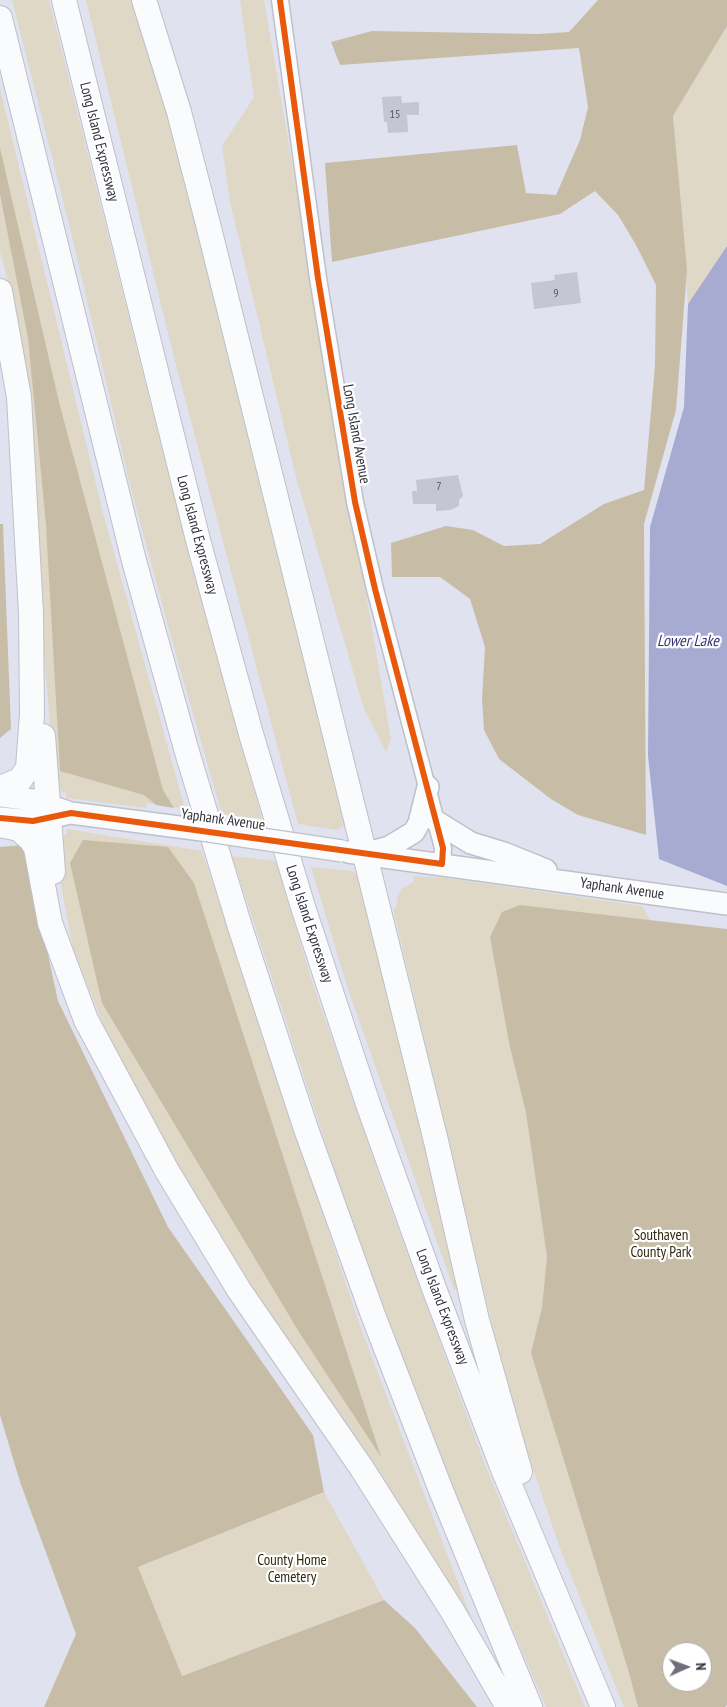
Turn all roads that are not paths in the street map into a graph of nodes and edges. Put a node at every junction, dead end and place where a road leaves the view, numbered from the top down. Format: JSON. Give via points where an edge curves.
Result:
{"nodes":[{"id":1,"x":64,"y":0,"type":"edge"},
{"id":2,"x":144,"y":0,"type":"edge"},
{"id":3,"x":280,"y":0,"type":"edge"},
{"id":4,"x":0,"y":18,"type":"edge"},
{"id":5,"x":0,"y":291,"type":"edge"},
{"id":6,"x":31,"y":613,"type":"junction"},
{"id":7,"x":0,"y":788,"type":"edge"},
{"id":8,"x":428,"y":788,"type":"junction"},
{"id":9,"x":0,"y":796,"type":"edge"},
{"id":10,"x":56,"y":812,"type":"junction"},
{"id":11,"x":0,"y":818,"type":"edge"},
{"id":12,"x":436,"y":822,"type":"junction"},
{"id":13,"x":0,"y":825,"type":"edge"},
{"id":14,"x":365,"y":854,"type":"junction"},
{"id":15,"x":442,"y":864,"type":"junction"},
{"id":16,"x":576,"y":882,"type":"junction"},
{"id":17,"x":727,"y":904,"type":"edge"},
{"id":18,"x":72,"y":985,"type":"junction"},
{"id":19,"x":577,"y":1648,"type":"junction"},
{"id":20,"x":508,"y":1707,"type":"edge"},
{"id":21,"x":530,"y":1707,"type":"edge"},
{"id":22,"x":603,"y":1707,"type":"edge"}],
"edges":[{"from":1,"to":19,"type":"highway","name":"Long Island Expressway","via":[[198,540],[303,907],[368,1104],[435,1291]]},
{"from":2,"to":14,"type":"highway","via":[[199,189]]},
{"from":3,"to":8,"type":"street","name":"Long Island Avenue","via":[[320,296],[355,502]]},
{"from":4,"to":21,"type":"highway","via":[[133,557],[189,761],[240,927],[305,1126],[373,1315]]},
{"from":5,"to":6,"type":"highway","via":[[19,397]]},
{"from":6,"to":7,"type":"highway","via":[[30,761],[25,776]]},
{"from":6,"to":10,"type":"highway"},
{"from":8,"to":12,"type":"street","name":"Long Island Avenue"},
{"from":8,"to":14,"type":"main road","via":[[414,832],[389,847]]},
{"from":9,"to":10,"type":"main road","name":"Yaphank Avenue","via":[[33,800]]},
{"from":10,"to":11,"type":"main road","name":"Yaphank Avenue","via":[[33,821]]},
{"from":10,"to":14,"type":"main road","name":"Yaphank Avenue","bridge":true,"via":[[150,822]]},
{"from":10,"to":18,"type":"highway","via":[[56,898]]},
{"from":12,"to":15,"type":"street","name":"Long Island Avenue","via":[[443,848]]},
{"from":12,"to":16,"type":"main road","via":[[471,843]]},
{"from":13,"to":18,"type":"highway","via":[[19,829],[36,848],[50,923]]},
{"from":14,"to":15,"type":"main road","name":"Yaphank Avenue"},
{"from":14,"to":19,"type":"highway","via":[[488,1365]]},
{"from":15,"to":16,"type":"main road","name":"Yaphank Avenue"},
{"from":16,"to":17,"type":"main road","name":"Yaphank Avenue"},
{"from":18,"to":20,"type":"highway","via":[[110,1069],[197,1222],[239,1290],[361,1467],[470,1639]]},
{"from":19,"to":22,"type":"highway","name":"Long Island Expressway"}]}
